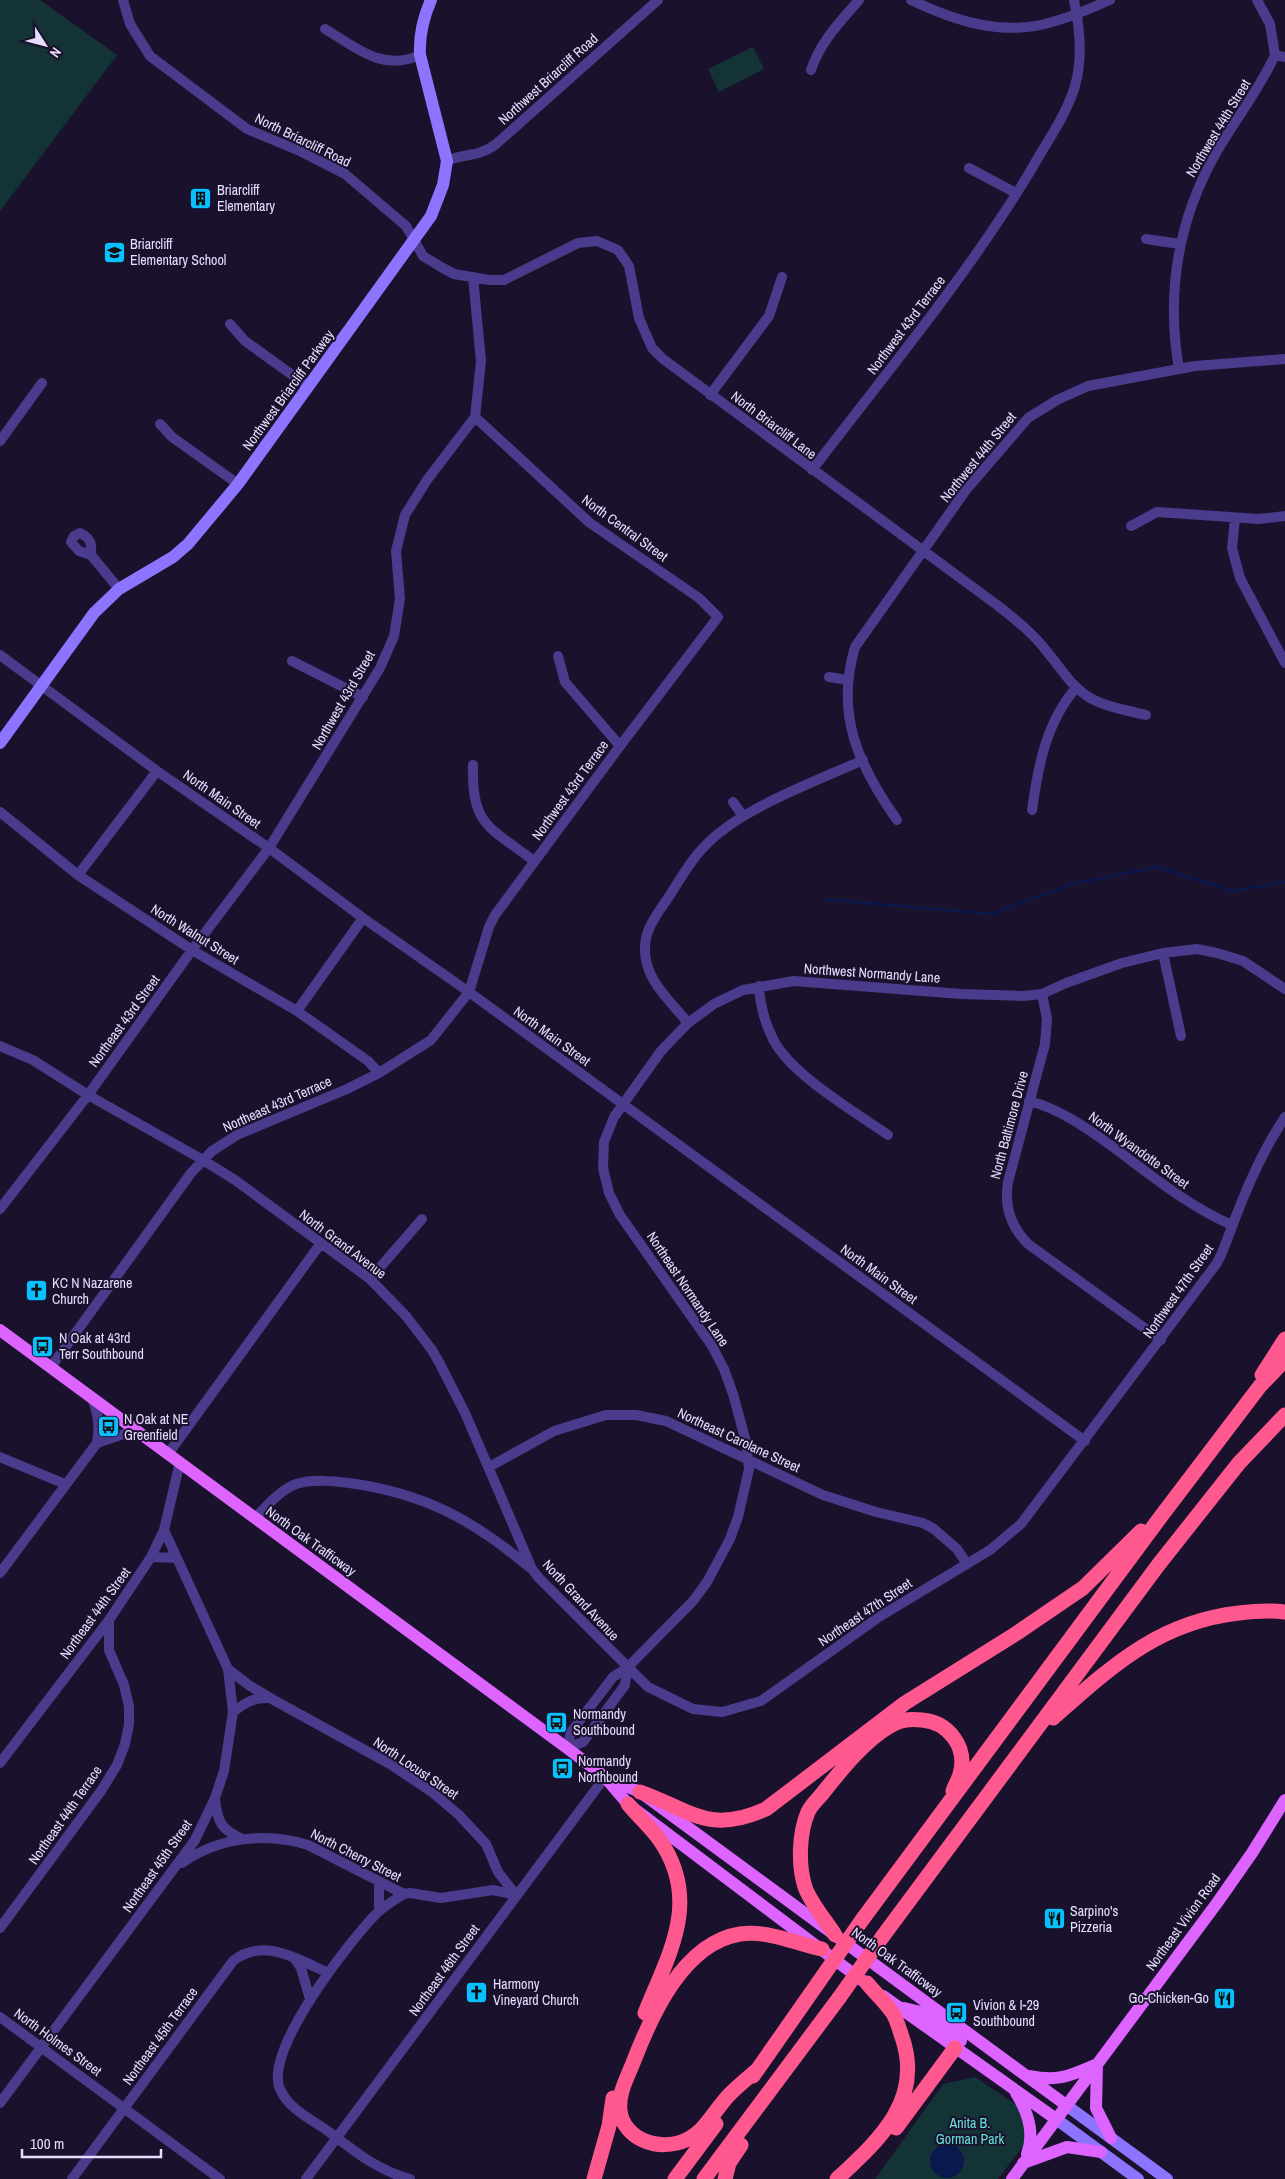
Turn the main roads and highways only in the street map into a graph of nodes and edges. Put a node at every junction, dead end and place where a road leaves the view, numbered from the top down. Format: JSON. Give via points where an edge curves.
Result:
{"nodes":[{"id":1,"x":431,"y":0,"type":"edge"},
{"id":2,"x":0,"y":743,"type":"edge"},
{"id":3,"x":0,"y":1330,"type":"edge"},
{"id":4,"x":1285,"y":1339,"type":"edge"},
{"id":5,"x":1285,"y":1360,"type":"edge"},
{"id":6,"x":1285,"y":1415,"type":"edge"},
{"id":7,"x":1224,"y":1433,"type":"junction"},
{"id":8,"x":1162,"y":1515,"type":"junction"},
{"id":9,"x":1285,"y":1612,"type":"edge"},
{"id":10,"x":1031,"y":1737,"type":"junction"},
{"id":11,"x":605,"y":1777,"type":"junction"},
{"id":12,"x":640,"y":1792,"type":"junction"},
{"id":13,"x":1285,"y":1800,"type":"edge"},
{"id":14,"x":628,"y":1804,"type":"junction"},
{"id":15,"x":942,"y":1815,"type":"junction"},
{"id":16,"x":835,"y":1936,"type":"junction"},
{"id":17,"x":822,"y":1949,"type":"junction"},
{"id":18,"x":867,"y":1983,"type":"junction"},
{"id":19,"x":896,"y":2006,"type":"junction"},
{"id":20,"x":956,"y":2048,"type":"junction"},
{"id":21,"x":1097,"y":2064,"type":"junction"},
{"id":22,"x":758,"y":2068,"type":"junction"},
{"id":23,"x":1024,"y":2074,"type":"junction"},
{"id":24,"x":1013,"y":2089,"type":"junction"},
{"id":25,"x":762,"y":2101,"type":"junction"},
{"id":26,"x":1066,"y":2105,"type":"junction"},
{"id":27,"x":1056,"y":2119,"type":"junction"},
{"id":28,"x":1111,"y":2138,"type":"junction"},
{"id":29,"x":1101,"y":2152,"type":"junction"},
{"id":30,"x":1023,"y":2163,"type":"junction"},
{"id":31,"x":594,"y":2179,"type":"edge"},
{"id":32,"x":675,"y":2179,"type":"edge"},
{"id":33,"x":704,"y":2179,"type":"edge"},
{"id":34,"x":725,"y":2179,"type":"edge"},
{"id":35,"x":837,"y":2179,"type":"edge"},
{"id":36,"x":850,"y":2179,"type":"edge"},
{"id":37,"x":1012,"y":2179,"type":"edge"},
{"id":38,"x":1138,"y":2179,"type":"edge"},
{"id":39,"x":1167,"y":2179,"type":"edge"}],
"edges":[{"from":1,"to":2,"type":"main road","name":"Northwest Briarcliff Parkway","via":[[423,17],[420,56],[447,161],[444,185],[430,216],[238,484],[188,544],[173,557],[119,589],[94,613]]},
{"from":3,"to":11,"type":"main road","name":"North Oak Trafficway"},
{"from":4,"to":7,"type":"highway"},
{"from":5,"to":7,"type":"highway","via":[[1260,1386]]},
{"from":6,"to":10,"type":"highway","via":[[1239,1463],[1159,1564]]},
{"from":7,"to":8,"type":"highway"},
{"from":8,"to":12,"type":"highway","via":[[1083,1588],[1017,1634],[905,1703],[766,1809],[744,1817],[714,1821],[680,1811],[665,1801]]},
{"from":8,"to":15,"type":"highway"},
{"from":9,"to":10,"type":"highway","via":[[1230,1614],[1195,1622],[1162,1635],[1108,1669]]},
{"from":10,"to":25,"type":"highway","bridge":true},
{"from":11,"to":12,"type":"main road","name":"North Oak Trafficway"},
{"from":11,"to":14,"type":"main road","name":"North Oak Trafficway"},
{"from":12,"to":16,"type":"main road","name":"North Oak Trafficway"},
{"from":13,"to":21,"type":"main road","name":"Northeast Vivion Road","via":[[1247,1860]]},
{"from":14,"to":17,"type":"main road","name":"North Oak Trafficway"},
{"from":14,"to":31,"type":"highway","via":[[665,1850],[677,1881],[680,1909],[676,1937],[614,2095]]},
{"from":15,"to":16,"type":"highway","via":[[962,1764],[960,1748],[943,1725],[913,1719],[897,1722],[878,1734],[841,1771],[808,1810],[800,1863],[805,1888]]},
{"from":15,"to":22,"type":"highway","bridge":true,"via":[[862,1920]]},
{"from":16,"to":23,"type":"main road","name":"North Oak Trafficway"},
{"from":17,"to":18,"type":"main road","name":"North Oak Trafficway"},
{"from":17,"to":22,"type":"highway","via":[[775,1936],[746,1934],[720,1941],[696,1957],[659,2004],[636,2055],[620,2098],[623,2122],[636,2136],[653,2144],[666,2145],[686,2140]]},
{"from":18,"to":19,"type":"main road","name":"North Oak Trafficway"},
{"from":18,"to":35,"type":"highway","via":[[893,2014],[906,2050],[908,2077],[890,2125],[869,2150]]},
{"from":19,"to":20,"type":"main road","name":"North Oak Trafficway"},
{"from":19,"to":26,"type":"main road","via":[[922,2012],[1032,2093]]},
{"from":20,"to":24,"type":"main road","name":"North Oak Trafficway"},
{"from":20,"to":36,"type":"highway","via":[[885,2143]]},
{"from":21,"to":23,"type":"main road","via":[[1054,2080]]},
{"from":21,"to":26,"type":"main road","name":"Northeast Vivion Road"},
{"from":21,"to":28,"type":"main road","via":[[1096,2108]]},
{"from":22,"to":32,"type":"highway"},
{"from":23,"to":26,"type":"main road","name":"North Oak Trafficway"},
{"from":24,"to":27,"type":"main road","name":"North Oak Trafficway"},
{"from":24,"to":30,"type":"main road","via":[[1025,2108],[1032,2140]]},
{"from":25,"to":33,"type":"highway"},
{"from":25,"to":34,"type":"highway","via":[[752,2129],[729,2163]]},
{"from":26,"to":27,"type":"main road","name":"Northeast Vivion Road"},
{"from":26,"to":28,"type":"main road","name":"North Oak Trafficway"},
{"from":27,"to":29,"type":"main road","name":"North Oak Trafficway"},
{"from":27,"to":30,"type":"main road","name":"Northeast Vivion Road"},
{"from":28,"to":39,"type":"main road","name":"North Oak Trafficway"},
{"from":29,"to":30,"type":"main road","via":[[1067,2147]]},
{"from":29,"to":38,"type":"main road","name":"North Oak Trafficway"},
{"from":30,"to":37,"type":"main road","name":"Northeast Vivion Road"}]}
